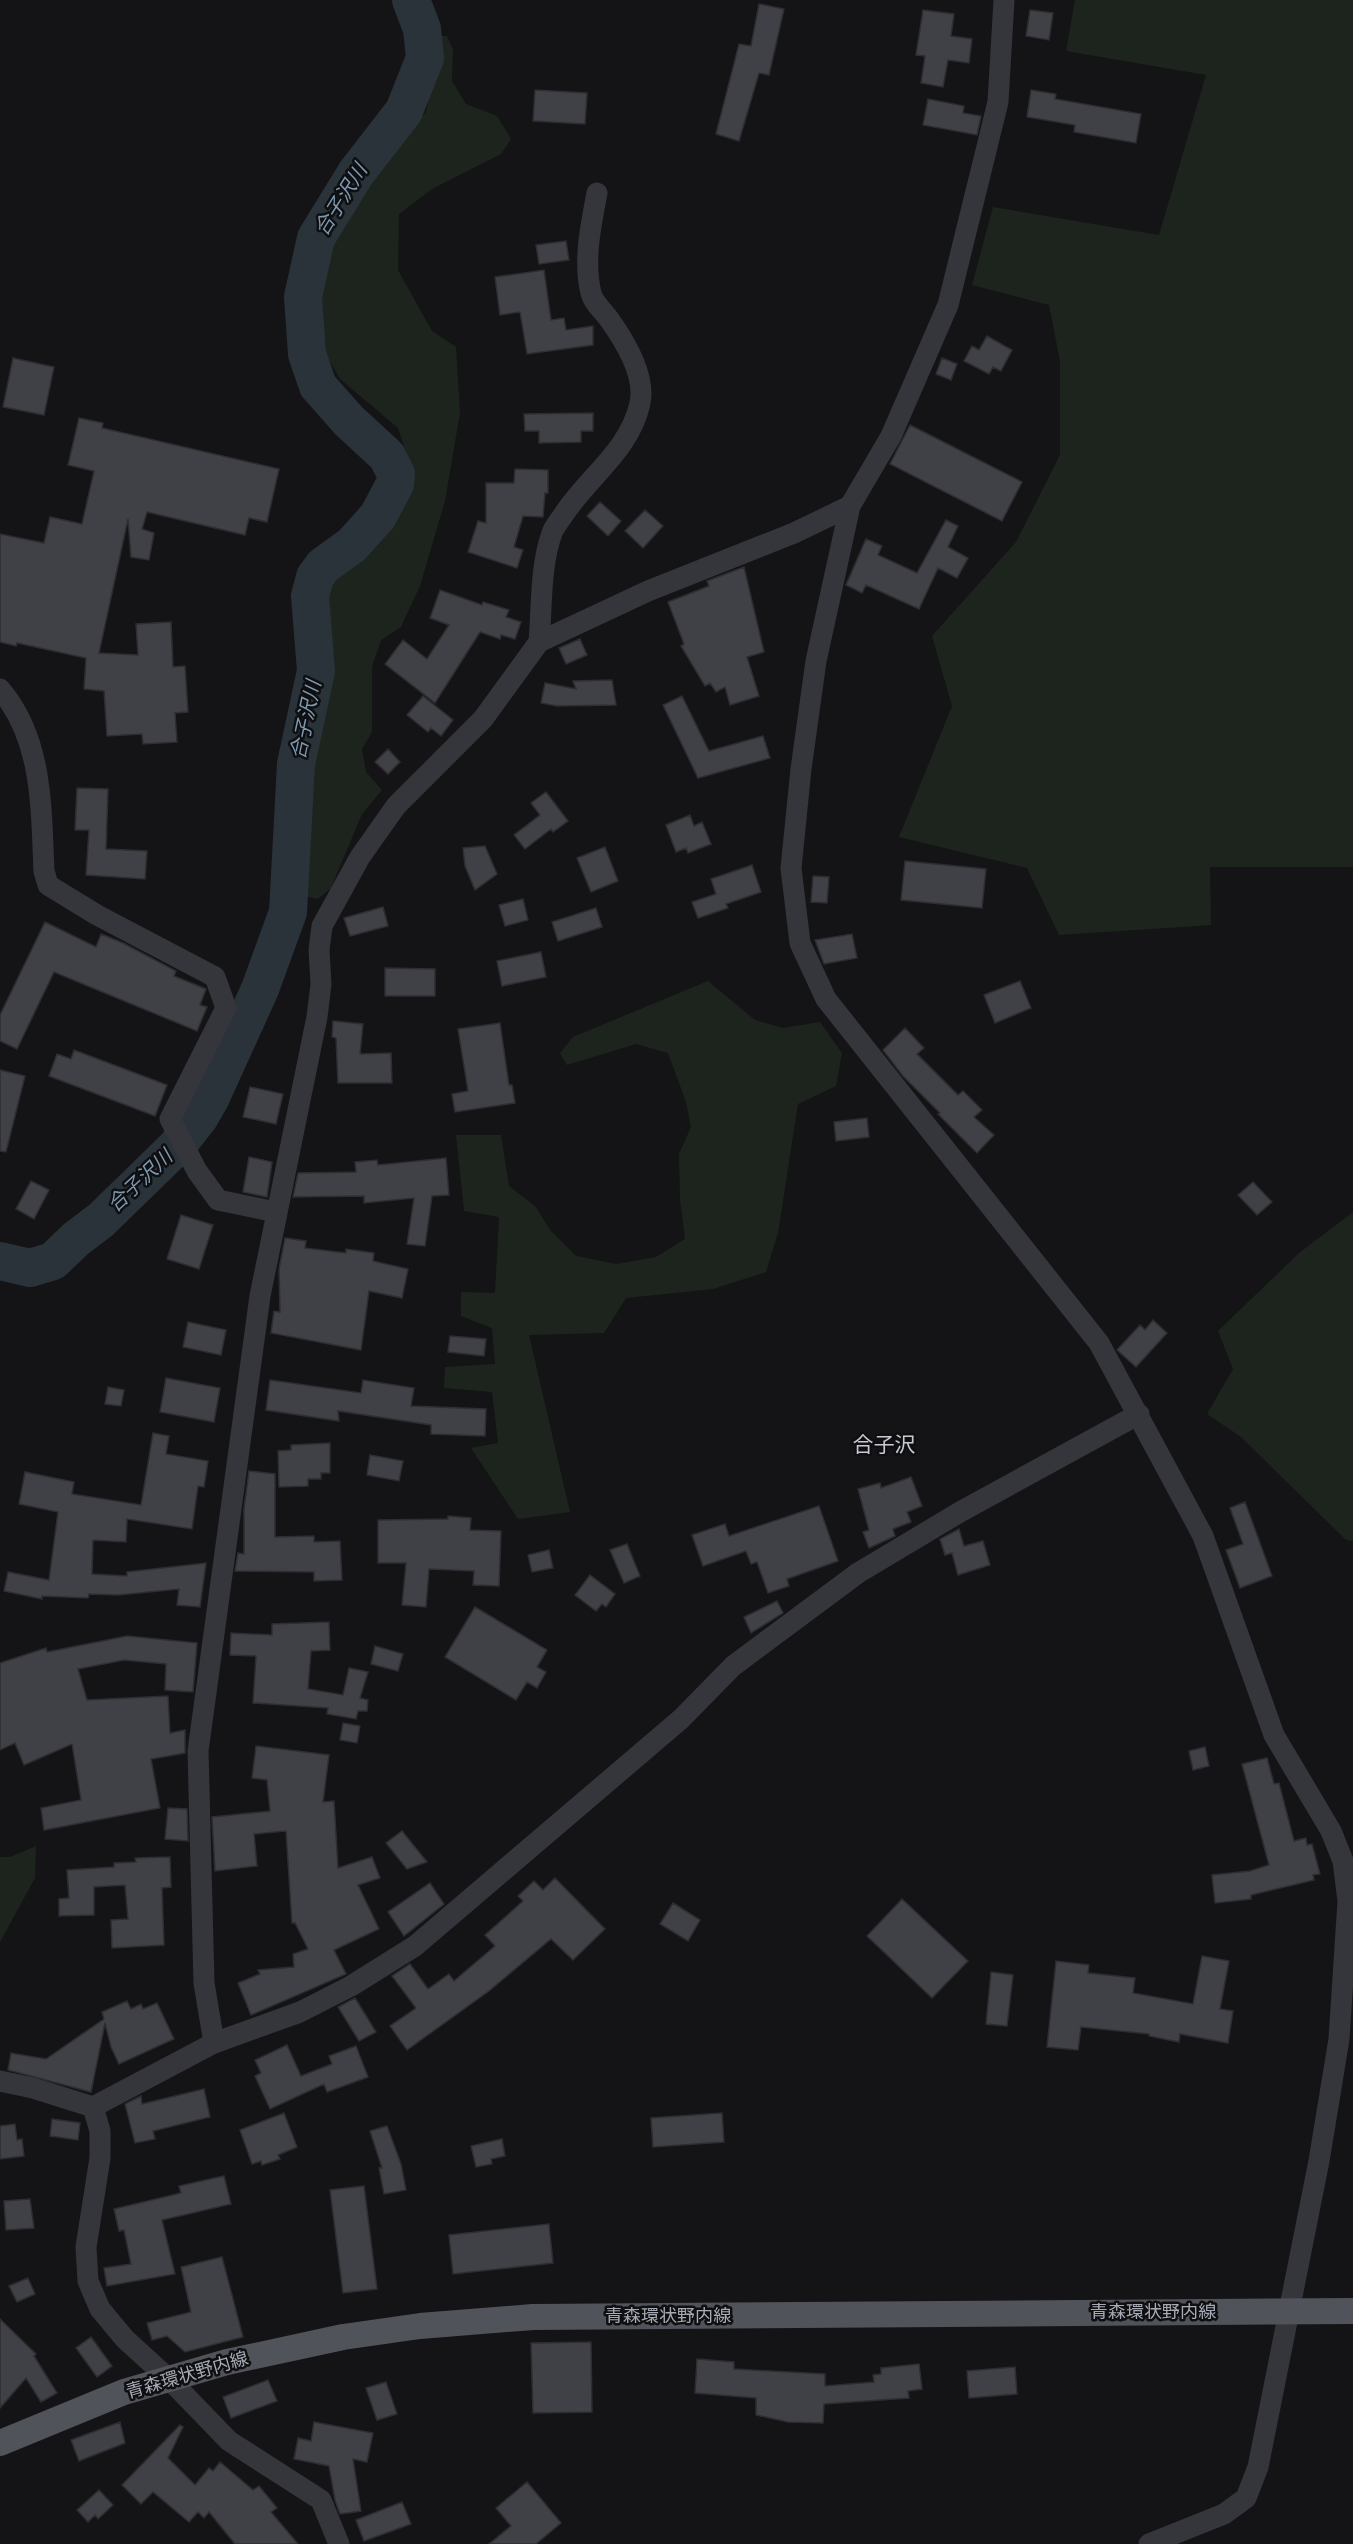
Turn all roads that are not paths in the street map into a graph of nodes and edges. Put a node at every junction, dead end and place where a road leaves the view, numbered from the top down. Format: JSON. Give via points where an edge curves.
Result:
{"nodes":[{"id":1,"x":1004,"y":0,"type":"edge"},
{"id":2,"x":597,"y":193,"type":"dead end"},
{"id":3,"x":850,"y":506,"type":"junction"},
{"id":4,"x":539,"y":642,"type":"junction"},
{"id":5,"x":0,"y":688,"type":"edge"},
{"id":6,"x":276,"y":1212,"type":"junction"},
{"id":7,"x":1139,"y":1414,"type":"junction"},
{"id":8,"x":214,"y":2043,"type":"junction"},
{"id":9,"x":0,"y":2081,"type":"edge"},
{"id":10,"x":93,"y":2108,"type":"junction"},
{"id":11,"x":1353,"y":2311,"type":"edge"},
{"id":12,"x":1288,"y":2312,"type":"junction"},
{"id":13,"x":170,"y":2380,"type":"junction"},
{"id":14,"x":0,"y":2442,"type":"edge"},
{"id":15,"x":339,"y":2544,"type":"edge"},
{"id":16,"x":1149,"y":2544,"type":"edge"}],
"edges":[{"from":1,"to":3,"type":"street","via":[[998,102],[948,305],[891,435]]},
{"from":2,"to":4,"type":"street","via":[[590,236],[591,295],[622,338],[638,376],[641,400],[631,432],[573,500],[552,532]]},
{"from":3,"to":4,"type":"street","via":[[794,533],[648,591]]},
{"from":3,"to":7,"type":"street","via":[[816,661],[801,769],[791,868],[800,943],[826,999],[1099,1343]]},
{"from":4,"to":6,"type":"street","via":[[483,719],[396,806],[360,857],[322,926],[317,1017]]},
{"from":5,"to":6,"type":"street","via":[[15,707],[36,762],[48,885],[215,977],[226,1008],[170,1119],[172,1128],[218,1200]]},
{"from":6,"to":8,"type":"street","via":[[240,1424],[198,1751],[204,1983]]},
{"from":7,"to":8,"type":"street","via":[[858,1573],[733,1666],[681,1719],[415,1946],[300,2012]]},
{"from":7,"to":12,"type":"street","via":[[1203,1536],[1274,1735],[1331,1831],[1343,1861],[1348,1901],[1339,2039]]},
{"from":8,"to":10,"type":"street"},
{"from":9,"to":10,"type":"street"},
{"from":10,"to":13,"type":"street","via":[[100,2131],[100,2158],[86,2247],[88,2281],[100,2309],[125,2339]]},
{"from":11,"to":12,"type":"main road","name":"青森環状野内線"},
{"from":12,"to":13,"type":"main road","name":"青森環状野内線","via":[[533,2317],[343,2337],[227,2362]]},
{"from":12,"to":16,"type":"street","via":[[1258,2467],[1246,2498],[1224,2514]]},
{"from":13,"to":14,"type":"main road","name":"青森環状野内線","via":[[124,2392]]},
{"from":13,"to":15,"type":"street","via":[[229,2441],[321,2500]]}]}
